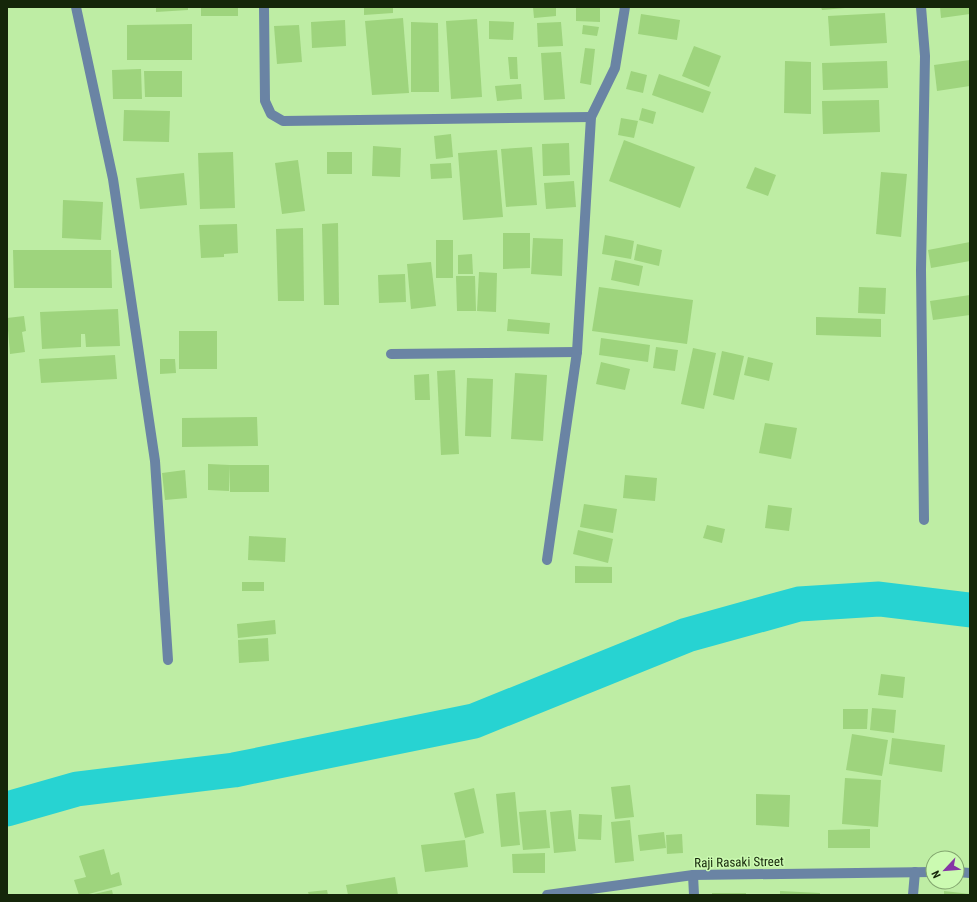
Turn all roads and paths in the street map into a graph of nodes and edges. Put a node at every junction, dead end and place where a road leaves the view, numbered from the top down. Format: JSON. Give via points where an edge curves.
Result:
{"nodes":[{"id":1,"x":76,"y":7,"type":"edge"},
{"id":2,"x":264,"y":7,"type":"edge"},
{"id":3,"x":625,"y":7,"type":"edge"},
{"id":4,"x":921,"y":7,"type":"edge"},
{"id":5,"x":591,"y":117,"type":"junction"},
{"id":6,"x":577,"y":352,"type":"junction"},
{"id":7,"x":391,"y":354,"type":"dead end"},
{"id":8,"x":924,"y":520,"type":"dead end"},
{"id":9,"x":548,"y":560,"type":"dead end"},
{"id":10,"x":168,"y":660,"type":"dead end"},
{"id":11,"x":915,"y":872,"type":"junction"},
{"id":12,"x":925,"y":872,"type":"edge"},
{"id":13,"x":694,"y":875,"type":"junction"},
{"id":14,"x":548,"y":895,"type":"edge"},
{"id":15,"x":694,"y":895,"type":"edge"},
{"id":16,"x":913,"y":895,"type":"edge"}],
"edges":[{"from":1,"to":10,"type":"street","via":[[113,179],[155,461]]},
{"from":2,"to":5,"type":"street","via":[[265,101],[271,114],[283,121]]},
{"from":3,"to":5,"type":"street","via":[[615,68]]},
{"from":4,"to":8,"type":"street","via":[[925,56],[921,270]]},
{"from":5,"to":6,"type":"street"},
{"from":6,"to":7,"type":"street"},
{"from":6,"to":9,"type":"street"},
{"from":11,"to":12,"type":"street","name":"Raji Rasaki Street"},
{"from":11,"to":13,"type":"street","name":"Raji Rasaki Street"},
{"from":11,"to":16,"type":"street"},
{"from":13,"to":14,"type":"street","name":"Raji Rasaki Street"},
{"from":13,"to":15,"type":"street"}]}
